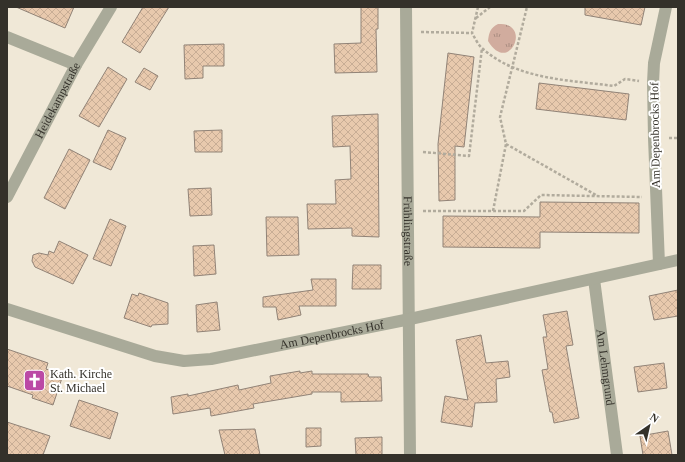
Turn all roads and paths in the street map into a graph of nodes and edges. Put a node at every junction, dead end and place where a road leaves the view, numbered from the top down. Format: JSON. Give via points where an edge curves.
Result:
{"nodes":[{"id":1,"x":111,"y":7,"type":"edge"},
{"id":2,"x":406,"y":7,"type":"edge"},
{"id":3,"x":478,"y":7,"type":"edge"},
{"id":4,"x":490,"y":7,"type":"edge"},
{"id":5,"x":527,"y":7,"type":"edge"},
{"id":6,"x":666,"y":7,"type":"edge"},
{"id":7,"x":475,"y":18,"type":"junction"},
{"id":8,"x":407,"y":31,"type":"junction"},
{"id":9,"x":472,"y":33,"type":"junction"},
{"id":10,"x":7,"y":37,"type":"edge"},
{"id":11,"x":482,"y":48,"type":"junction"},
{"id":12,"x":76,"y":65,"type":"junction"},
{"id":13,"x":512,"y":68,"type":"junction"},
{"id":14,"x":653,"y":83,"type":"junction"},
{"id":15,"x":506,"y":144,"type":"junction"},
{"id":16,"x":408,"y":151,"type":"junction"},
{"id":17,"x":596,"y":195,"type":"junction"},
{"id":18,"x":7,"y":197,"type":"edge"},
{"id":19,"x":656,"y":197,"type":"junction"},
{"id":20,"x":409,"y":211,"type":"junction"},
{"id":21,"x":494,"y":211,"type":"junction"},
{"id":22,"x":678,"y":260,"type":"edge"},
{"id":23,"x":659,"y":264,"type":"junction"},
{"id":24,"x":594,"y":279,"type":"junction"},
{"id":25,"x":7,"y":309,"type":"edge"},
{"id":26,"x":410,"y":319,"type":"junction"},
{"id":27,"x":410,"y":455,"type":"edge"},
{"id":28,"x":617,"y":455,"type":"edge"}],
"edges":[{"from":1,"to":12,"type":"street","name":"Heidekampstraße"},
{"from":2,"to":8,"type":"street","name":"Frühlingstraße"},
{"from":3,"to":7,"type":"path"},
{"from":4,"to":7,"type":"path"},
{"from":5,"to":13,"type":"path"},
{"from":6,"to":14,"type":"street","name":"Am Depenbrocks Hof","via":[[654,63]]},
{"from":7,"to":9,"type":"path"},
{"from":8,"to":9,"type":"path"},
{"from":8,"to":16,"type":"street","name":"Frühlingstraße"},
{"from":9,"to":11,"type":"path"},
{"from":10,"to":12,"type":"street"},
{"from":11,"to":13,"type":"path"},
{"from":11,"to":16,"type":"path","via":[[469,156]]},
{"from":12,"to":18,"type":"street","name":"Heidekampstraße"},
{"from":13,"to":14,"type":"path","via":[[539,76],[614,86],[625,79]]},
{"from":13,"to":15,"type":"path","via":[[500,117]]},
{"from":14,"to":19,"type":"street","name":"Am Depenbrocks Hof"},
{"from":15,"to":17,"type":"path"},
{"from":15,"to":21,"type":"path"},
{"from":16,"to":20,"type":"street","name":"Frühlingstraße"},
{"from":17,"to":19,"type":"path"},
{"from":17,"to":21,"type":"path","via":[[541,195],[524,211]]},
{"from":19,"to":23,"type":"street","name":"Am Depenbrocks Hof"},
{"from":20,"to":21,"type":"path"},
{"from":20,"to":26,"type":"street","name":"Frühlingstraße"},
{"from":22,"to":23,"type":"street","name":"Am Depenbrocks Hof"},
{"from":23,"to":24,"type":"street","name":"Am Depenbrocks Hof"},
{"from":24,"to":26,"type":"street","name":"Am Depenbrocks Hof"},
{"from":24,"to":28,"type":"street","name":"Am Lehmgrund"},
{"from":25,"to":26,"type":"street","name":"Am Depenbrocks Hof","via":[[155,356],[184,361],[212,359]]},
{"from":26,"to":27,"type":"street","name":"Frühlingstraße"}]}
